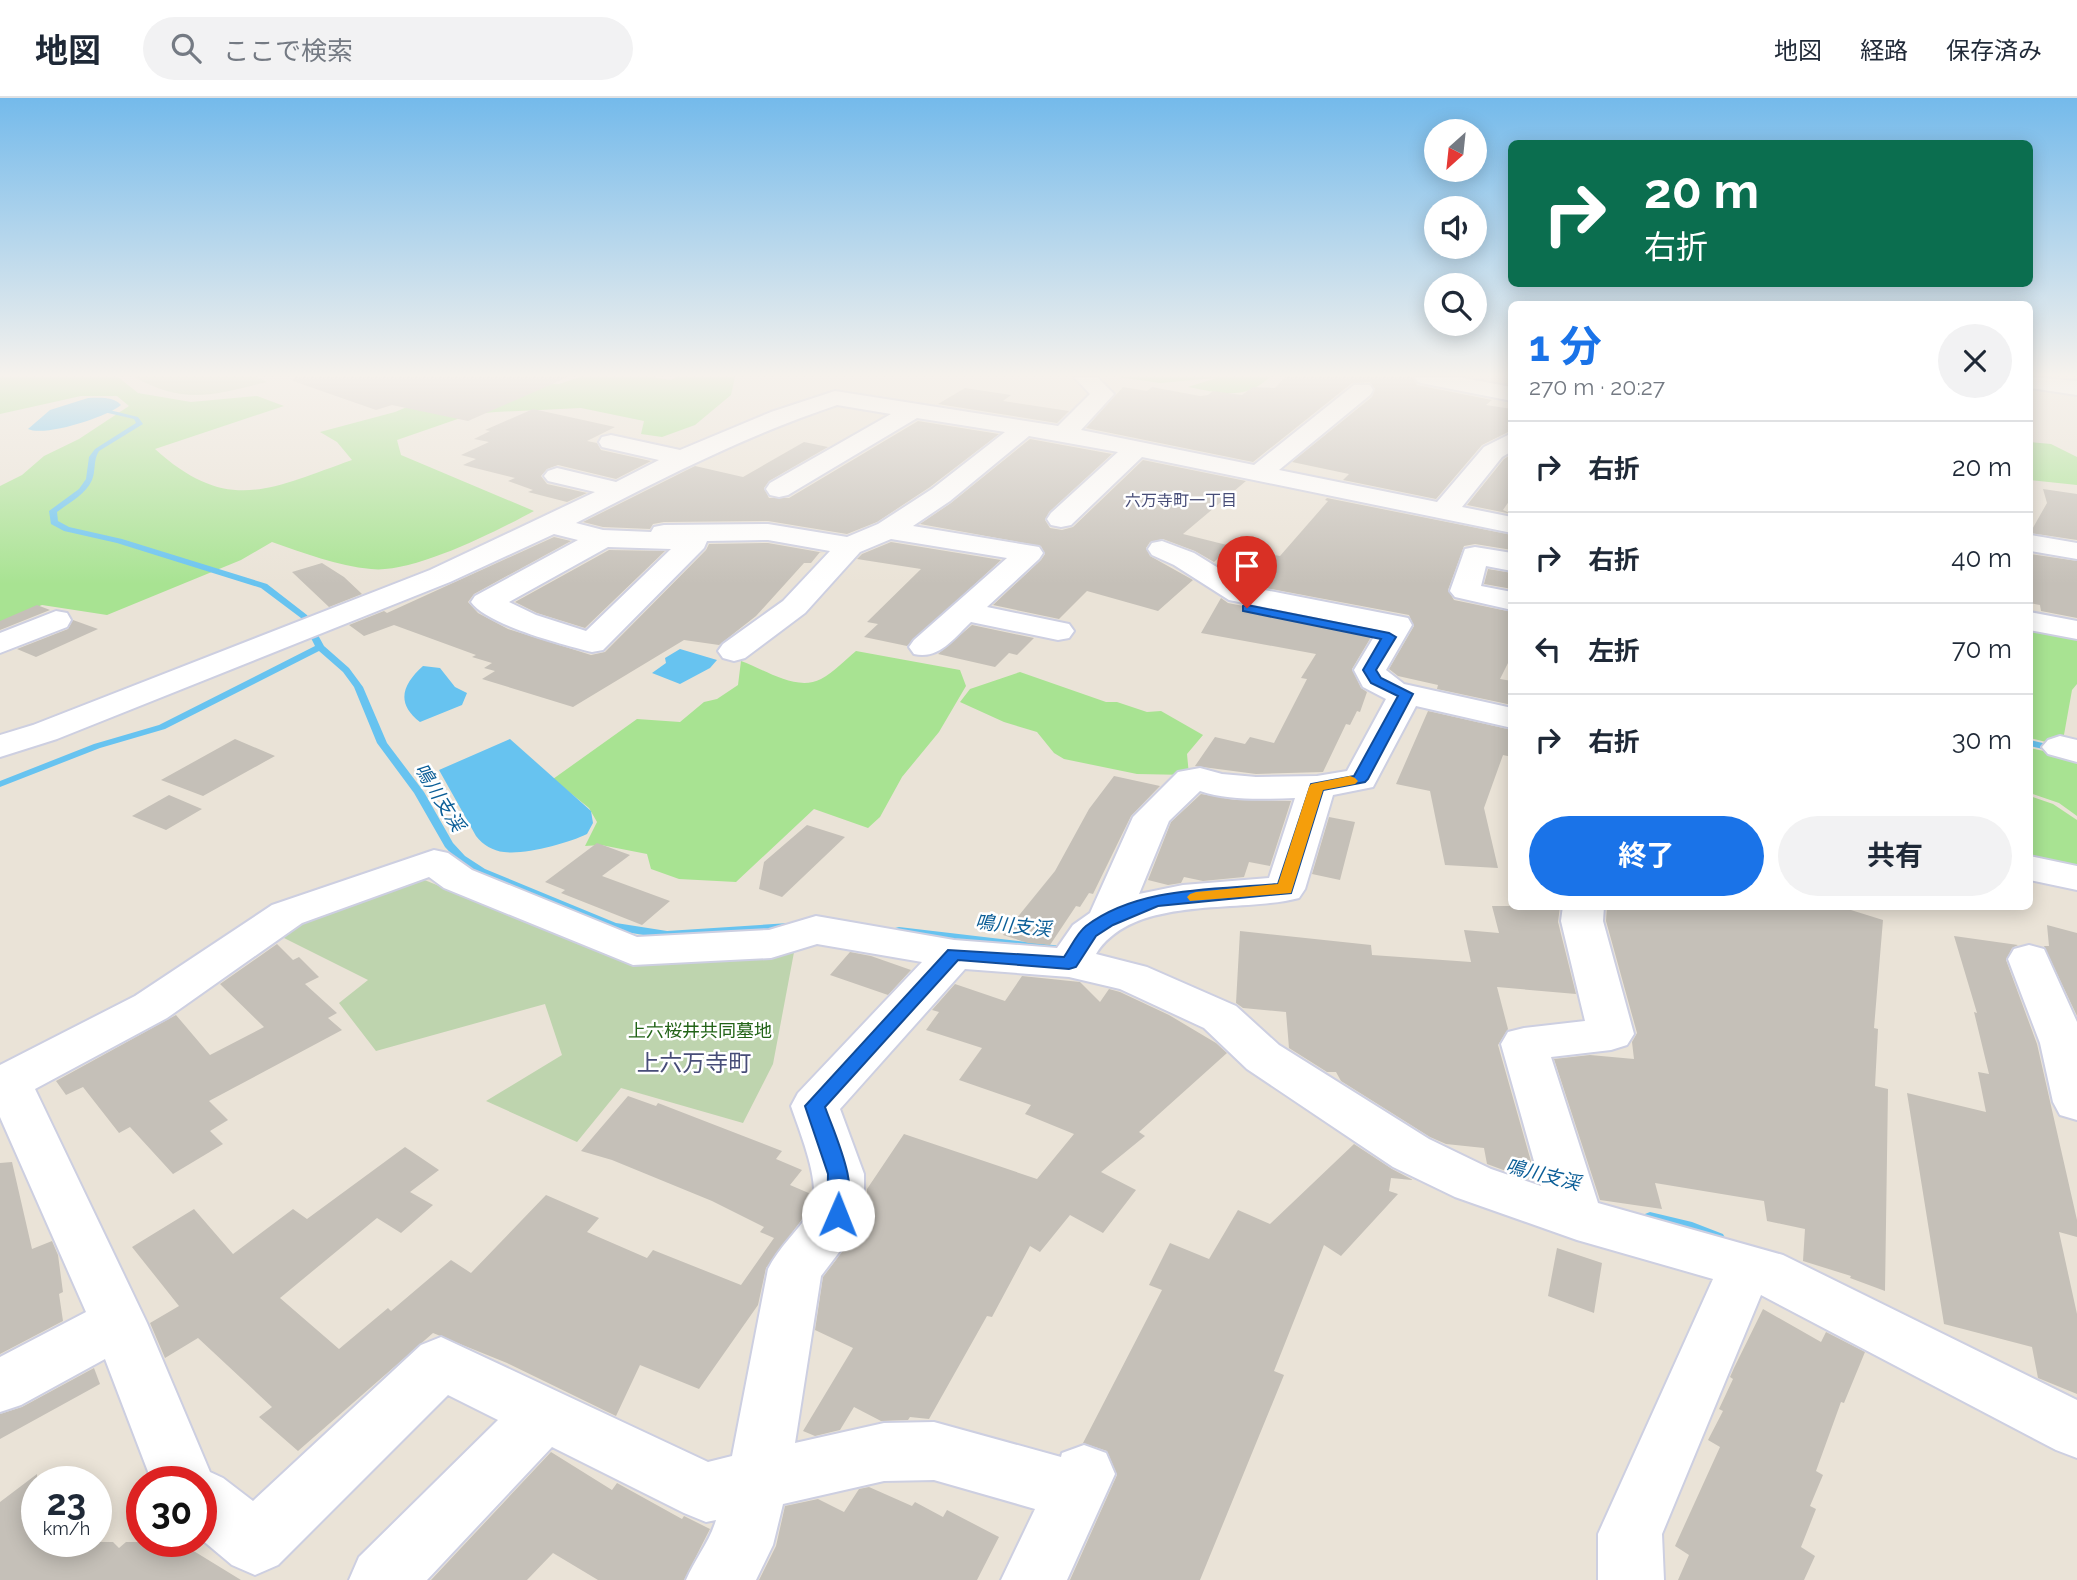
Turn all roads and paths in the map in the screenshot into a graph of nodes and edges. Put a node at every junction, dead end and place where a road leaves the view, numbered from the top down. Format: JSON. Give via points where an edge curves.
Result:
{"nodes":[{"id":1,"x":629,"y":446,"type":"edge"},
{"id":2,"x":710,"y":446,"type":"edge"},
{"id":3,"x":852,"y":446,"type":"edge"},
{"id":4,"x":1002,"y":446,"type":"edge"},
{"id":5,"x":1122,"y":446,"type":"edge"},
{"id":6,"x":1293,"y":446,"type":"edge"},
{"id":7,"x":1502,"y":446,"type":"edge"},
{"id":8,"x":1136,"y":449,"type":"junction"},
{"id":9,"x":682,"y":458,"type":"junction"},
{"id":10,"x":1260,"y":473,"type":"junction"},
{"id":11,"x":557,"y":476,"type":"dead end"},
{"id":12,"x":779,"y":489,"type":"dead end"},
{"id":13,"x":619,"y":490,"type":"junction"},
{"id":14,"x":1444,"y":511,"type":"junction"},
{"id":15,"x":559,"y":521,"type":"junction"},
{"id":16,"x":1508,"y":524,"type":"edge"},
{"id":17,"x":888,"y":530,"type":"junction"},
{"id":18,"x":603,"y":538,"type":"junction"},
{"id":19,"x":2033,"y":544,"type":"edge"},
{"id":20,"x":850,"y":546,"type":"junction"},
{"id":21,"x":1162,"y":549,"type":"dead end"},
{"id":22,"x":2077,"y":551,"type":"edge"},
{"id":23,"x":1029,"y":553,"type":"junction"},
{"id":24,"x":1508,"y":561,"type":"edge"},
{"id":25,"x":1508,"y":600,"type":"edge"},
{"id":26,"x":967,"y":612,"type":"junction"},
{"id":27,"x":55,"y":620,"type":"dead end"},
{"id":28,"x":2033,"y":622,"type":"edge"},
{"id":29,"x":2077,"y":630,"type":"edge"},
{"id":30,"x":1058,"y":631,"type":"dead end"},
{"id":31,"x":0,"y":644,"type":"edge"},
{"id":32,"x":925,"y":647,"type":"dead end"},
{"id":33,"x":734,"y":651,"type":"dead end"},
{"id":34,"x":1406,"y":694,"type":"junction"},
{"id":35,"x":1508,"y":717,"type":"edge"},
{"id":36,"x":0,"y":746,"type":"edge"},
{"id":37,"x":1317,"y":787,"type":"junction"},
{"id":38,"x":2033,"y":869,"type":"edge"},
{"id":39,"x":2077,"y":878,"type":"edge"},
{"id":40,"x":1583,"y":910,"type":"edge"},
{"id":41,"x":954,"y":954,"type":"junction"},
{"id":42,"x":1095,"y":955,"type":"junction"},
{"id":43,"x":2029,"y":959,"type":"dead end"},
{"id":44,"x":2070,"y":1045,"type":"edge"},
{"id":45,"x":4,"y":1084,"type":"edge"},
{"id":46,"x":2077,"y":1101,"type":"edge"},
{"id":47,"x":1572,"y":1202,"type":"junction"},
{"id":48,"x":1746,"y":1266,"type":"junction"},
{"id":49,"x":119,"y":1323,"type":"junction"},
{"id":50,"x":0,"y":1386,"type":"edge"},
{"id":51,"x":545,"y":1413,"type":"junction"},
{"id":52,"x":2077,"y":1430,"type":"edge"},
{"id":53,"x":177,"y":1466,"type":"edge"},
{"id":54,"x":758,"y":1480,"type":"junction"},
{"id":55,"x":217,"y":1512,"type":"edge"},
{"id":56,"x":382,"y":1580,"type":"edge"},
{"id":57,"x":719,"y":1580,"type":"edge"},
{"id":58,"x":1034,"y":1580,"type":"edge"},
{"id":59,"x":1631,"y":1580,"type":"edge"}],
"edges":[{"from":1,"to":9,"type":"street"},
{"from":2,"to":9,"type":"street"},
{"from":3,"to":12,"type":"street"},
{"from":4,"to":17,"type":"street"},
{"from":5,"to":8,"type":"street"},
{"from":6,"to":10,"type":"street"},
{"from":7,"to":14,"type":"street"},
{"from":8,"to":10,"type":"street"},
{"from":8,"to":23,"type":"street"},
{"from":9,"to":13,"type":"street"},
{"from":10,"to":14,"type":"street"},
{"from":11,"to":13,"type":"street"},
{"from":13,"to":15,"type":"street"},
{"from":14,"to":16,"type":"street"},
{"from":15,"to":18,"type":"street"},
{"from":15,"to":20,"type":"street","via":[[663,533],[768,532]]},
{"from":15,"to":36,"type":"street","via":[[399,593]]},
{"from":17,"to":20,"type":"street"},
{"from":17,"to":23,"type":"street"},
{"from":18,"to":18,"type":"street","via":[[694,542],[592,643],[525,622],[486,602]]},
{"from":19,"to":22,"type":"street"},
{"from":20,"to":33,"type":"street","via":[[794,607]]},
{"from":21,"to":34,"type":"street","via":[[1240,594],[1397,625],[1370,670],[1375,680]]},
{"from":23,"to":26,"type":"street"},
{"from":24,"to":25,"type":"street","via":[[1475,555],[1465,592]]},
{"from":26,"to":30,"type":"street"},
{"from":26,"to":32,"type":"street"},
{"from":27,"to":31,"type":"street"},
{"from":28,"to":29,"type":"street"},
{"from":34,"to":35,"type":"street"},
{"from":34,"to":37,"type":"street","via":[[1360,779]]},
{"from":37,"to":42,"type":"street","via":[[1285,889],[1155,901]]},
{"from":37,"to":42,"type":"street","via":[[1256,788],[1191,780],[1152,817]]},
{"from":38,"to":39,"type":"street"},
{"from":40,"to":47,"type":"street","via":[[1582,921],[1611,1034],[1524,1044]]},
{"from":41,"to":42,"type":"street"},
{"from":41,"to":45,"type":"street","via":[[816,930],[771,944],[633,951],[458,879],[434,862],[287,914],[151,1007]]},
{"from":41,"to":54,"type":"street","via":[[815,1106],[839,1174],[838,1215],[795,1269]]},
{"from":42,"to":47,"type":"street","via":[[1220,1017],[1263,1057],[1411,1153],[1474,1183]]},
{"from":43,"to":44,"type":"street"},
{"from":44,"to":46,"type":"street"},
{"from":45,"to":49,"type":"street"},
{"from":47,"to":48,"type":"street"},
{"from":48,"to":52,"type":"street","via":[[1764,1271]]},
{"from":48,"to":59,"type":"street","via":[[1630,1534]]},
{"from":49,"to":50,"type":"street"},
{"from":49,"to":53,"type":"street"},
{"from":51,"to":54,"type":"street","via":[[706,1492]]},
{"from":51,"to":55,"type":"street","via":[[441,1363],[254,1542]]},
{"from":51,"to":56,"type":"street"},
{"from":54,"to":57,"type":"street","via":[[741,1545]]},
{"from":54,"to":58,"type":"street","via":[[884,1452],[934,1451],[1080,1482]]}]}
